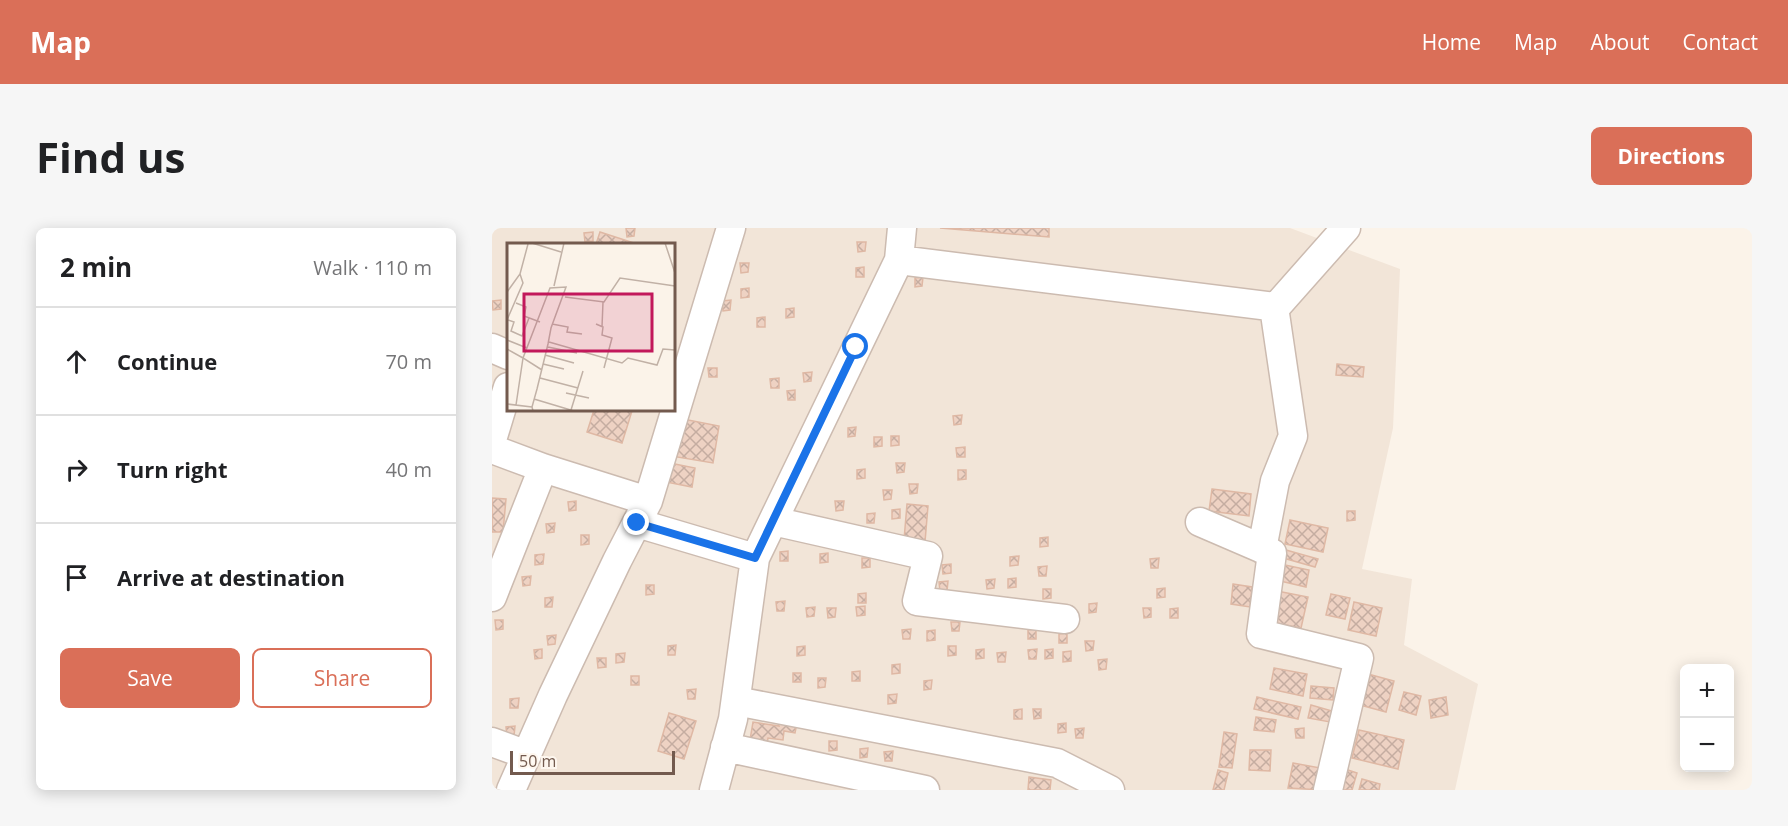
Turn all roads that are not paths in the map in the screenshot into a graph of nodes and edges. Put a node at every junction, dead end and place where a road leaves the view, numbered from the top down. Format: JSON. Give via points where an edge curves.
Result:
{"nodes":[{"id":1,"x":731,"y":228,"type":"edge"},
{"id":2,"x":902,"y":228,"type":"edge"},
{"id":3,"x":1346,"y":228,"type":"edge"},
{"id":4,"x":899,"y":260,"type":"junction"},
{"id":5,"x":1274,"y":307,"type":"junction"},
{"id":6,"x":492,"y":348,"type":"edge"},
{"id":7,"x":507,"y":355,"type":"edge"},
{"id":8,"x":507,"y":390,"type":"edge"},
{"id":9,"x":675,"y":407,"type":"edge"},
{"id":10,"x":674,"y":411,"type":"edge"},
{"id":11,"x":492,"y":440,"type":"edge"},
{"id":12,"x":492,"y":449,"type":"edge"},
{"id":13,"x":543,"y":468,"type":"junction"},
{"id":14,"x":642,"y":512,"type":"junction"},
{"id":15,"x":773,"y":521,"type":"junction"},
{"id":16,"x":1200,"y":522,"type":"dead end"},
{"id":17,"x":1262,"y":549,"type":"junction"},
{"id":18,"x":755,"y":558,"type":"junction"},
{"id":19,"x":492,"y":597,"type":"edge"},
{"id":20,"x":1065,"y":619,"type":"dead end"},
{"id":21,"x":736,"y":701,"type":"junction"},
{"id":22,"x":492,"y":742,"type":"edge"},
{"id":23,"x":725,"y":747,"type":"junction"},
{"id":24,"x":527,"y":755,"type":"junction"},
{"id":25,"x":511,"y":790,"type":"edge"},
{"id":26,"x":714,"y":790,"type":"edge"},
{"id":27,"x":925,"y":790,"type":"edge"},
{"id":28,"x":1110,"y":790,"type":"edge"},
{"id":29,"x":1328,"y":790,"type":"edge"}],
"edges":[{"from":1,"to":9,"type":"street"},
{"from":2,"to":4,"type":"street"},
{"from":3,"to":5,"type":"street"},
{"from":4,"to":5,"type":"street"},
{"from":4,"to":15,"type":"street"},
{"from":5,"to":17,"type":"street","via":[[1293,436],[1275,481]]},
{"from":6,"to":7,"type":"street"},
{"from":8,"to":11,"type":"street"},
{"from":10,"to":14,"type":"street"},
{"from":12,"to":13,"type":"street"},
{"from":13,"to":14,"type":"street"},
{"from":13,"to":19,"type":"street"},
{"from":14,"to":18,"type":"street"},
{"from":14,"to":24,"type":"street"},
{"from":15,"to":18,"type":"street"},
{"from":15,"to":20,"type":"street","via":[[928,556],[917,602]]},
{"from":16,"to":17,"type":"street"},
{"from":17,"to":29,"type":"street","via":[[1272,553],[1261,634],[1359,658]]},
{"from":18,"to":21,"type":"street"},
{"from":21,"to":23,"type":"street"},
{"from":21,"to":28,"type":"street","via":[[1057,764]]},
{"from":22,"to":24,"type":"street"},
{"from":23,"to":26,"type":"street"},
{"from":23,"to":27,"type":"street"},
{"from":24,"to":25,"type":"street"}]}
